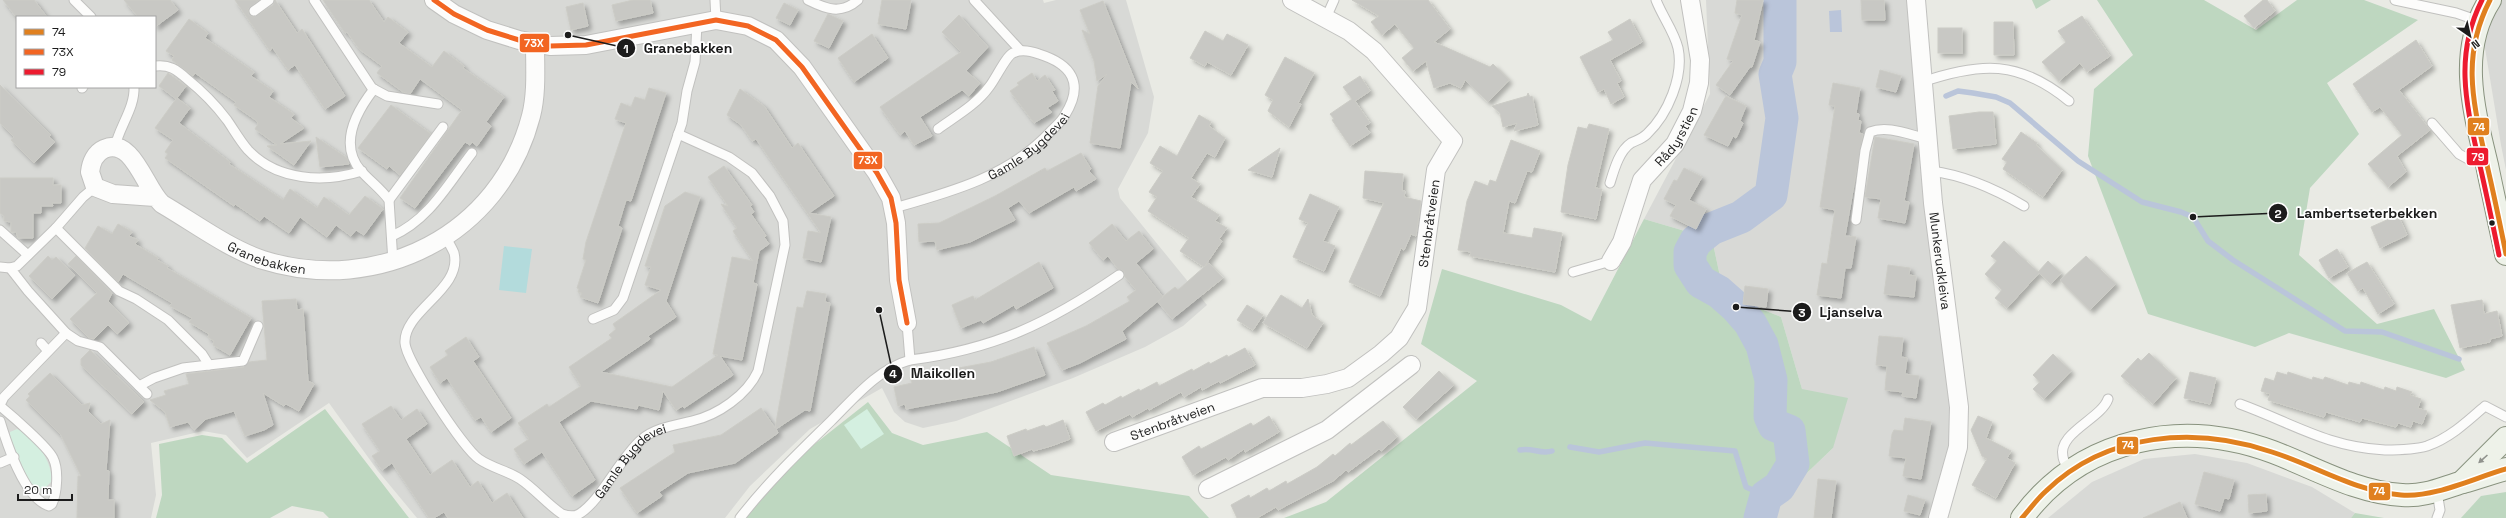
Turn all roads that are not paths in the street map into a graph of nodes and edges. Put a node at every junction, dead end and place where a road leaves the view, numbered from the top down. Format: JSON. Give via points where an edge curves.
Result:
{"nodes":[{"id":1,"x":74,"y":0,"type":"edge"},
{"id":2,"x":269,"y":0,"type":"edge"},
{"id":3,"x":314,"y":0,"type":"edge"},
{"id":4,"x":434,"y":0,"type":"edge"},
{"id":5,"x":715,"y":0,"type":"edge"},
{"id":6,"x":808,"y":0,"type":"edge"},
{"id":7,"x":858,"y":0,"type":"edge"},
{"id":8,"x":974,"y":0,"type":"edge"},
{"id":9,"x":1292,"y":0,"type":"edge"},
{"id":10,"x":1334,"y":0,"type":"edge"},
{"id":11,"x":1656,"y":0,"type":"edge"},
{"id":12,"x":1690,"y":0,"type":"edge"},
{"id":13,"x":1916,"y":0,"type":"edge"},
{"id":14,"x":2395,"y":0,"type":"edge"},
{"id":15,"x":2490,"y":0,"type":"edge"},
{"id":16,"x":254,"y":11,"type":"dead end"},
{"id":17,"x":90,"y":16,"type":"edge"},
{"id":18,"x":1326,"y":18,"type":"junction"},
{"id":19,"x":716,"y":20,"type":"junction"},
{"id":20,"x":2480,"y":21,"type":"junction"},
{"id":21,"x":698,"y":24,"type":"junction"},
{"id":22,"x":535,"y":44,"type":"junction"},
{"id":23,"x":1020,"y":50,"type":"junction"},
{"id":24,"x":156,"y":66,"type":"edge"},
{"id":25,"x":1922,"y":82,"type":"junction"},
{"id":26,"x":134,"y":88,"type":"edge"},
{"id":27,"x":374,"y":89,"type":"junction"},
{"id":28,"x":2069,"y":101,"type":"dead end"},
{"id":29,"x":438,"y":104,"type":"dead end"},
{"id":30,"x":2432,"y":123,"type":"dead end"},
{"id":31,"x":443,"y":127,"type":"dead end"},
{"id":32,"x":938,"y":129,"type":"dead end"},
{"id":33,"x":678,"y":134,"type":"junction"},
{"id":34,"x":1928,"y":139,"type":"junction"},
{"id":35,"x":116,"y":147,"type":"junction"},
{"id":36,"x":472,"y":153,"type":"dead end"},
{"id":37,"x":2468,"y":159,"type":"dead end"},
{"id":38,"x":1931,"y":171,"type":"junction"},
{"id":39,"x":362,"y":172,"type":"junction"},
{"id":40,"x":1610,"y":183,"type":"dead end"},
{"id":41,"x":95,"y":187,"type":"junction"},
{"id":42,"x":155,"y":197,"type":"junction"},
{"id":43,"x":389,"y":200,"type":"junction"},
{"id":44,"x":2024,"y":206,"type":"dead end"},
{"id":45,"x":894,"y":208,"type":"junction"},
{"id":46,"x":1856,"y":220,"type":"dead end"},
{"id":47,"x":56,"y":228,"type":"junction"},
{"id":48,"x":0,"y":230,"type":"edge"},
{"id":49,"x":392,"y":236,"type":"junction"},
{"id":50,"x":446,"y":237,"type":"junction"},
{"id":51,"x":2506,"y":254,"type":"edge"},
{"id":52,"x":28,"y":255,"type":"junction"},
{"id":53,"x":1611,"y":261,"type":"joint"},
{"id":54,"x":393,"y":262,"type":"junction"},
{"id":55,"x":0,"y":267,"type":"edge"},
{"id":56,"x":10,"y":268,"type":"junction"},
{"id":57,"x":1573,"y":272,"type":"dead end"},
{"id":58,"x":1119,"y":275,"type":"dead end"},
{"id":59,"x":593,"y":319,"type":"dead end"},
{"id":60,"x":907,"y":323,"type":"joint"},
{"id":61,"x":258,"y":326,"type":"dead end"},
{"id":62,"x":66,"y":333,"type":"junction"},
{"id":63,"x":41,"y":343,"type":"dead end"},
{"id":64,"x":48,"y":351,"type":"junction"},
{"id":65,"x":910,"y":360,"type":"junction"},
{"id":66,"x":209,"y":365,"type":"junction"},
{"id":67,"x":1411,"y":366,"type":"dead end"},
{"id":68,"x":1348,"y":378,"type":"junction"},
{"id":69,"x":139,"y":386,"type":"junction"},
{"id":70,"x":147,"y":394,"type":"dead end"},
{"id":71,"x":2108,"y":399,"type":"dead end"},
{"id":72,"x":1363,"y":403,"type":"junction"},
{"id":73,"x":2240,"y":404,"type":"dead end"},
{"id":74,"x":0,"y":406,"type":"edge"},
{"id":75,"x":2506,"y":417,"type":"edge"},
{"id":76,"x":0,"y":421,"type":"edge"},
{"id":77,"x":2506,"y":438,"type":"edge"},
{"id":78,"x":1114,"y":442,"type":"dead end"},
{"id":79,"x":14,"y":457,"type":"junction"},
{"id":80,"x":0,"y":463,"type":"edge"},
{"id":81,"x":2506,"y":469,"type":"edge"},
{"id":82,"x":2069,"y":471,"type":"junction"},
{"id":83,"x":2462,"y":482,"type":"junction"},
{"id":84,"x":1208,"y":489,"type":"dead end"},
{"id":85,"x":2437,"y":492,"type":"junction"},
{"id":86,"x":740,"y":518,"type":"edge"},
{"id":87,"x":1938,"y":518,"type":"edge"},
{"id":88,"x":2022,"y":518,"type":"edge"},
{"id":89,"x":2437,"y":518,"type":"edge"}],
"edges":[{"from":1,"to":17,"type":"lane"},
{"from":2,"to":16,"type":"lane"},
{"from":3,"to":27,"type":"lane","via":[[364,78]]},
{"from":4,"to":22,"type":"street","via":[[454,14],[487,30]]},
{"from":5,"to":19,"type":"lane"},
{"from":6,"to":7,"type":"lane","via":[[835,10],[845,8]]},
{"from":8,"to":23,"type":"lane"},
{"from":9,"to":18,"type":"street","name":"Stenbråtveien"},
{"from":10,"to":18,"type":"lane"},
{"from":11,"to":40,"type":"lane","via":[[1678,47],[1678,77],[1658,120],[1641,140],[1631,144],[1623,152]]},
{"from":12,"to":53,"type":"street","name":"Rådyrstien","via":[[1700,60],[1692,111],[1674,144],[1642,180],[1622,242]]},
{"from":13,"to":25,"type":"street","name":"Munkerudkleiva"},
{"from":14,"to":20,"type":"lane","via":[[2456,13]]},
{"from":15,"to":20,"type":"main road"},
{"from":18,"to":68,"type":"street","name":"Stenbråtveien","via":[[1361,39],[1386,62],[1424,110],[1453,141],[1436,170],[1420,290],[1414,314],[1399,338]]},
{"from":19,"to":21,"type":"street"},
{"from":19,"to":45,"type":"street","via":[[757,30],[776,40],[794,56],[877,173]]},
{"from":20,"to":51,"type":"main road","via":[[2471,60],[2472,99]]},
{"from":21,"to":22,"type":"street","via":[[586,44]]},
{"from":21,"to":33,"type":"lane","via":[[695,62]]},
{"from":22,"to":50,"type":"street","name":"Granebakken","via":[[531,116],[513,162],[482,206]]},
{"from":23,"to":32,"type":"lane","via":[[1011,53],[980,99]]},
{"from":23,"to":45,"type":"lane","name":"Gamle Bygdevei","via":[[1064,64],[1074,83],[1074,91],[1065,116],[1028,154],[1011,164],[940,196]]},
{"from":24,"to":39,"type":"lane","via":[[170,66],[198,87],[249,151],[274,168],[297,176],[320,178]]},
{"from":25,"to":28,"type":"lane","via":[[1966,70],[2006,68],[2033,76]]},
{"from":25,"to":34,"type":"street","name":"Munkerudkleiva"},
{"from":26,"to":35,"type":"lane"},
{"from":27,"to":29,"type":"lane","via":[[387,96]]},
{"from":27,"to":39,"type":"lane","via":[[359,110],[350,137],[351,148]]},
{"from":30,"to":37,"type":"lane","via":[[2459,154]]},
{"from":31,"to":43,"type":"lane"},
{"from":33,"to":50,"type":"lane","name":"Gamle Bygdevei","via":[[728,157],[752,173],[770,196],[783,221],[785,245],[758,371],[752,384],[743,393],[716,411],[694,421],[645,436],[630,449],[590,505],[580,514],[562,514],[520,479],[480,459],[465,445],[453,428],[409,355],[404,343],[407,330],[431,303],[454,269],[454,252]]},
{"from":33,"to":59,"type":"lane","via":[[623,298],[614,310]]},
{"from":34,"to":38,"type":"street","name":"Munkerudkleiva"},
{"from":34,"to":46,"type":"lane","via":[[1889,129],[1870,132]]},
{"from":35,"to":41,"type":"street","via":[[104,149],[93,161],[90,172]]},
{"from":35,"to":42,"type":"street","name":"Granebakken","via":[[129,153],[136,161]]},
{"from":36,"to":49,"type":"lane","via":[[429,212],[402,232]]},
{"from":38,"to":44,"type":"lane","via":[[1944,172],[2003,194]]},
{"from":38,"to":87,"type":"street","name":"Munkerudkleiva","via":[[1933,208],[1959,407],[1960,435],[1954,467]]},
{"from":39,"to":43,"type":"lane"},
{"from":41,"to":42,"type":"street","via":[[113,194]]},
{"from":41,"to":47,"type":"lane"},
{"from":42,"to":54,"type":"street","name":"Granebakken","via":[[162,204],[238,248],[268,261],[328,270],[367,268]]},
{"from":43,"to":49,"type":"lane"},
{"from":45,"to":60,"type":"street","via":[[897,268]]},
{"from":47,"to":52,"type":"lane"},
{"from":47,"to":66,"type":"lane","via":[[119,292],[136,299],[168,320],[202,354]]},
{"from":48,"to":52,"type":"lane"},
{"from":49,"to":54,"type":"lane"},
{"from":50,"to":54,"type":"street","name":"Granebakken"},
{"from":52,"to":56,"type":"lane"},
{"from":53,"to":57,"type":"lane"},
{"from":55,"to":56,"type":"lane"},
{"from":56,"to":62,"type":"lane"},
{"from":58,"to":65,"type":"lane","via":[[1057,315],[1001,340],[947,355]]},
{"from":60,"to":65,"type":"lane"},
{"from":61,"to":66,"type":"lane","via":[[243,362]]},
{"from":62,"to":64,"type":"lane"},
{"from":62,"to":69,"type":"lane","via":[[78,341],[100,347]]},
{"from":63,"to":64,"type":"lane"},
{"from":64,"to":74,"type":"lane","via":[[4,397]]},
{"from":65,"to":86,"type":"lane","via":[[895,364],[875,378],[772,478]]},
{"from":66,"to":69,"type":"lane","via":[[168,372]]},
{"from":67,"to":72,"type":"street"},
{"from":68,"to":72,"type":"street"},
{"from":68,"to":78,"type":"street","name":"Stenbråtveien","via":[[1302,388],[1262,388]]},
{"from":69,"to":70,"type":"lane"},
{"from":71,"to":82,"type":"lane","via":[[2101,410],[2065,443],[2063,456]]},
{"from":72,"to":84,"type":"street","via":[[1327,430]]},
{"from":73,"to":75,"type":"lane","via":[[2339,444],[2375,449],[2412,449],[2426,446],[2453,432],[2485,406]]},
{"from":74,"to":79,"type":"lane","via":[[53,457],[56,481],[52,504],[49,506],[41,501],[25,483]]},
{"from":76,"to":79,"type":"lane"},
{"from":77,"to":83,"type":"main road","one_way":true},
{"from":79,"to":80,"type":"lane"},
{"from":81,"to":83,"type":"main road","via":[[2486,477]]},
{"from":82,"to":85,"type":"main road","via":[[2087,460],[2121,446],[2146,439],[2183,435],[2228,439],[2260,448],[2381,492],[2412,496]]},
{"from":82,"to":88,"type":"main road","via":[[2040,496]]},
{"from":83,"to":85,"type":"main road"},
{"from":85,"to":89,"type":"lane","via":[[2440,510]]}]}
